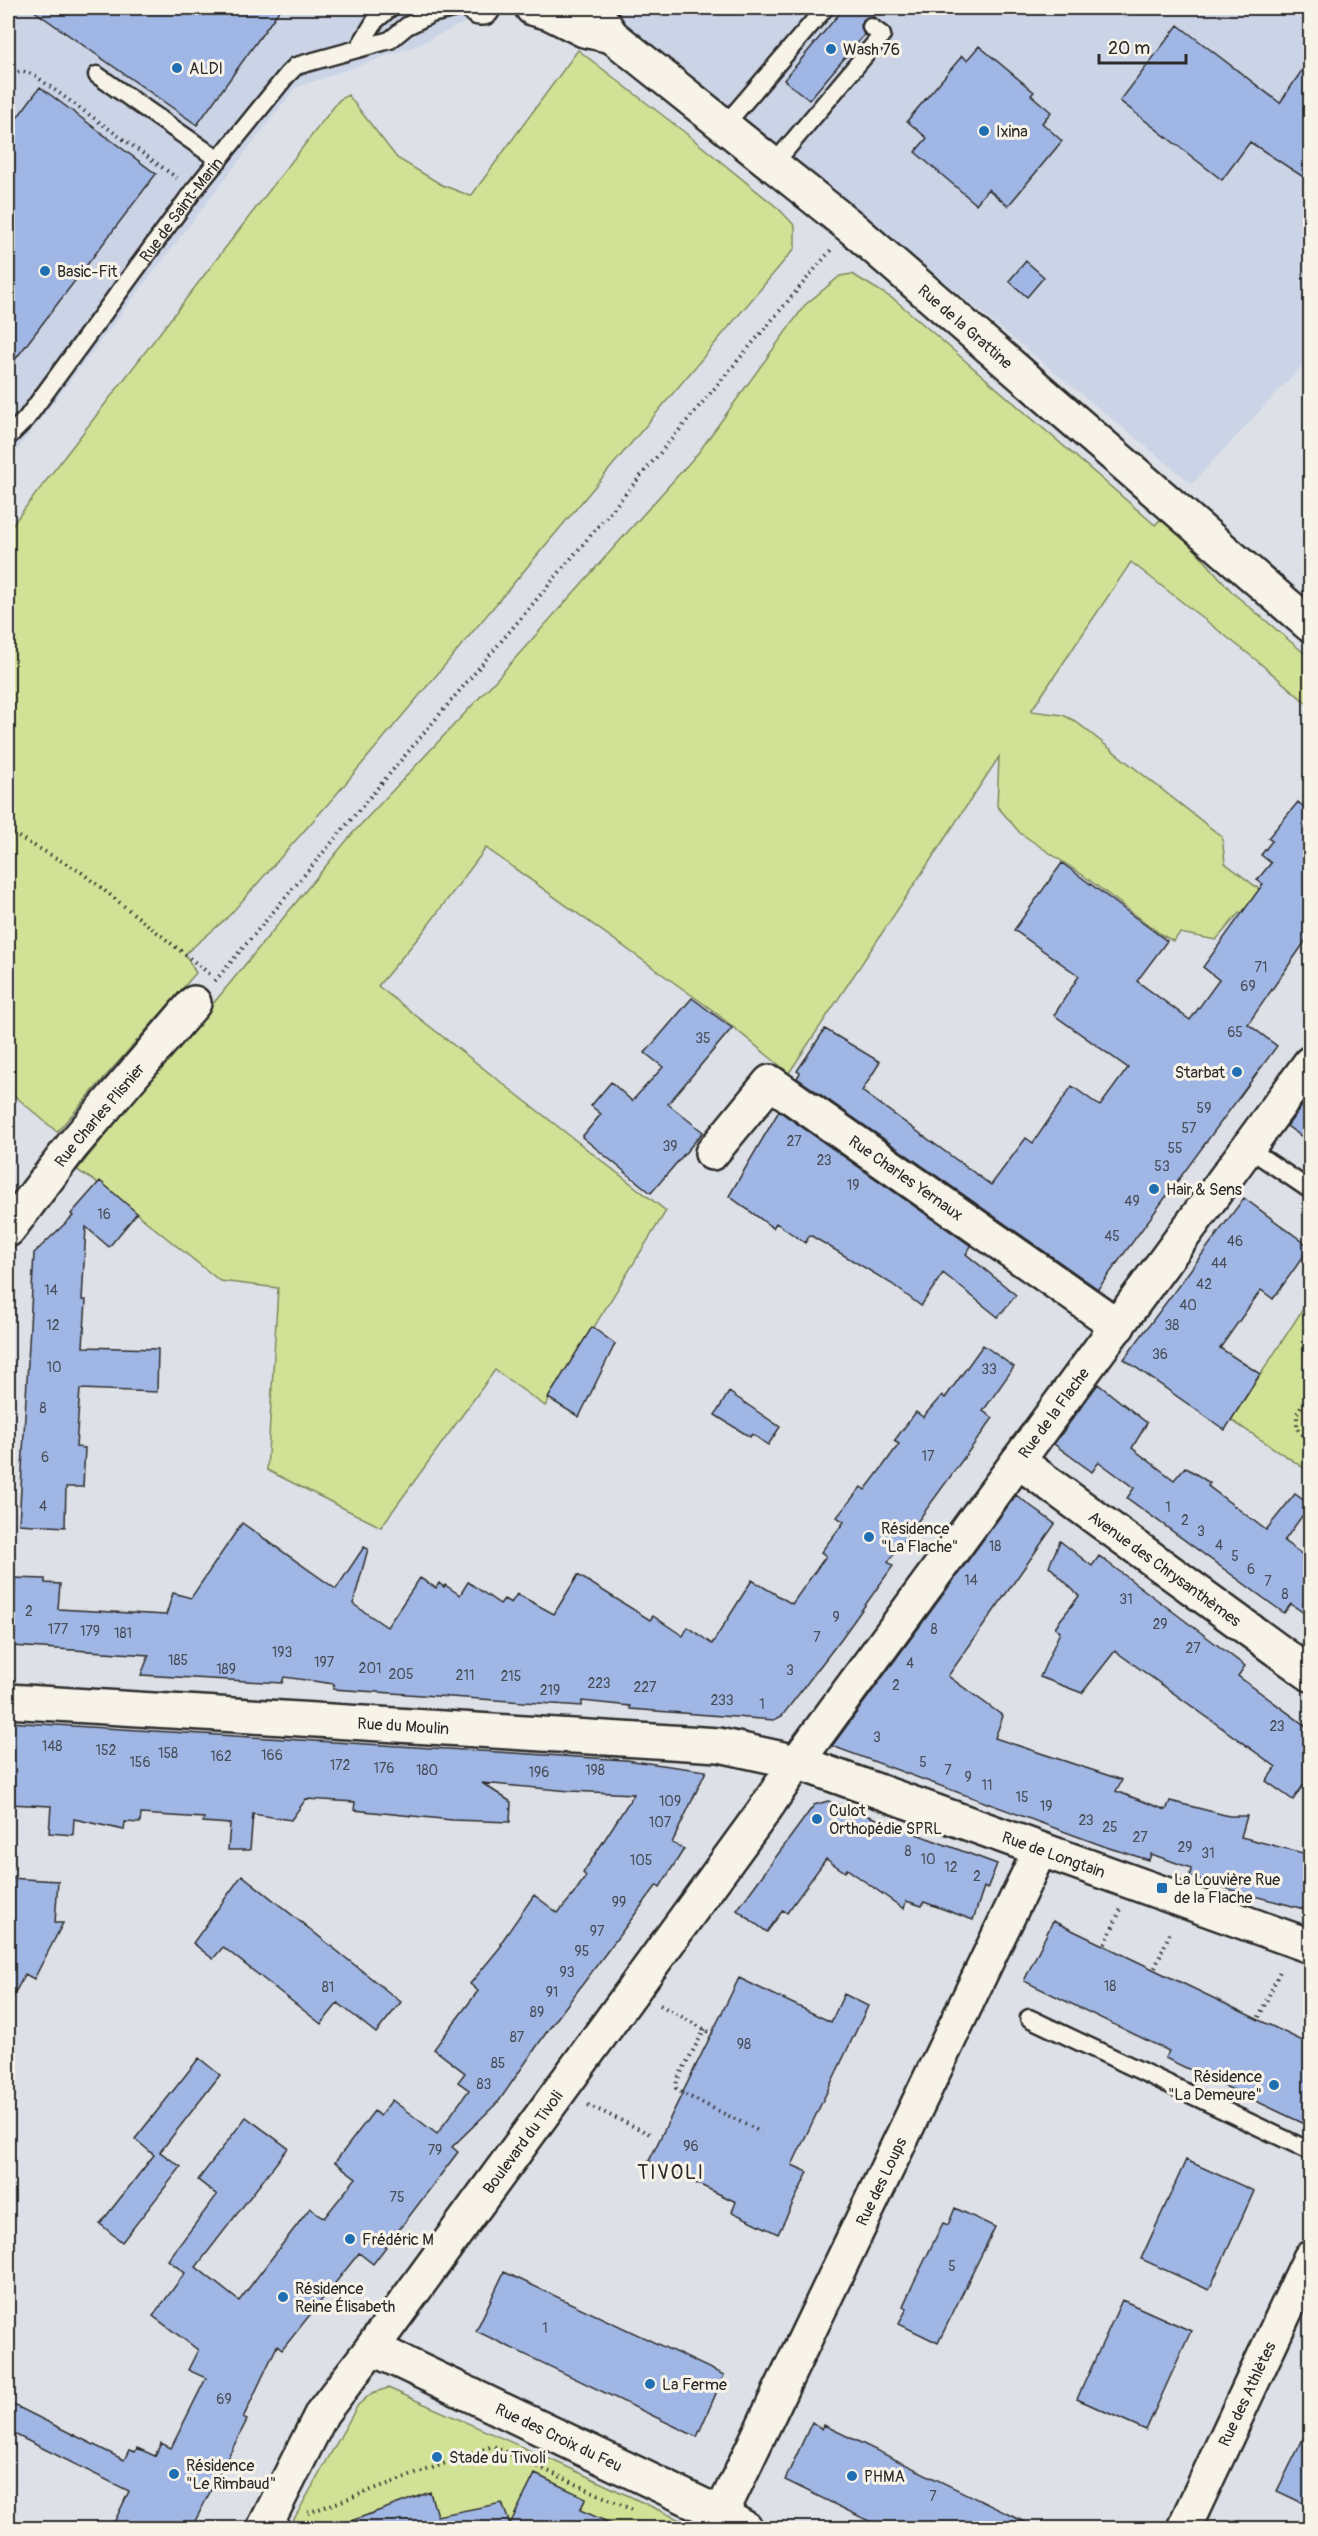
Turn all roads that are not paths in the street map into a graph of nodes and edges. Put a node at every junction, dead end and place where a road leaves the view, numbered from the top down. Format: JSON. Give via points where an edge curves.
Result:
{"nodes":[{"id":1,"x":390,"y":8,"type":"edge"},
{"id":2,"x":457,"y":8,"type":"edge"},
{"id":3,"x":532,"y":8,"type":"edge"},
{"id":4,"x":588,"y":8,"type":"edge"},
{"id":5,"x":825,"y":17,"type":"edge"},
{"id":6,"x":612,"y":36,"type":"junction"},
{"id":7,"x":863,"y":45,"type":"dead end"},
{"id":8,"x":359,"y":46,"type":"junction"},
{"id":9,"x":98,"y":75,"type":"dead end"},
{"id":10,"x":724,"y":126,"type":"junction"},
{"id":11,"x":219,"y":160,"type":"junction"},
{"id":12,"x":773,"y":165,"type":"junction"},
{"id":13,"x":8,"y":437,"type":"edge"},
{"id":14,"x":1311,"y":625,"type":"edge"},
{"id":15,"x":194,"y":1003,"type":"dead end"},
{"id":16,"x":1311,"y":1063,"type":"edge"},
{"id":17,"x":1248,"y":1148,"type":"junction"},
{"id":18,"x":712,"y":1153,"type":"dead end"},
{"id":19,"x":1311,"y":1190,"type":"edge"},
{"id":20,"x":8,"y":1230,"type":"edge"},
{"id":21,"x":1118,"y":1326,"type":"junction"},
{"id":22,"x":1018,"y":1461,"type":"junction"},
{"id":23,"x":1311,"y":1674,"type":"edge"},
{"id":24,"x":8,"y":1701,"type":"edge"},
{"id":25,"x":797,"y":1762,"type":"junction"},
{"id":26,"x":1040,"y":1850,"type":"junction"},
{"id":27,"x":1298,"y":1953,"type":"edge"},
{"id":28,"x":1029,"y":2018,"type":"dead end"},
{"id":29,"x":1311,"y":2151,"type":"edge"},
{"id":30,"x":1311,"y":2258,"type":"edge"},
{"id":31,"x":372,"y":2348,"type":"junction"},
{"id":32,"x":733,"y":2521,"type":"edge"},
{"id":33,"x":264,"y":2528,"type":"edge"},
{"id":34,"x":1184,"y":2529,"type":"edge"}],
"edges":[{"from":1,"to":8,"type":"lane","via":[[375,21]]},
{"from":2,"to":8,"type":"lane","name":"Rue de Saint-Marin","via":[[423,18],[390,40]]},
{"from":3,"to":6,"type":"street","name":"Rue de la Grattine","via":[[584,30]]},
{"from":4,"to":6,"type":"street","name":"Rue de la Grattine"},
{"from":5,"to":10,"type":"lane","via":[[788,63]]},
{"from":6,"to":10,"type":"street","name":"Rue de la Grattine"},
{"from":7,"to":12,"type":"lane"},
{"from":8,"to":11,"type":"lane","name":"Rue de Saint-Marin","via":[[296,66]]},
{"from":9,"to":11,"type":"lane"},
{"from":10,"to":12,"type":"street","name":"Rue de la Grattine"},
{"from":11,"to":13,"type":"lane","name":"Rue de Saint-Marin","via":[[26,419]]},
{"from":12,"to":14,"type":"street","name":"Rue de la Grattine","via":[[851,227]]},
{"from":15,"to":20,"type":"street","name":"Rue Charles Plisnier","via":[[72,1146]]},
{"from":16,"to":17,"type":"street","name":"Rue de la Flache"},
{"from":17,"to":19,"type":"lane"},
{"from":17,"to":21,"type":"street","name":"Rue de la Flache"},
{"from":18,"to":21,"type":"street","name":"Rue Charles Yernaux","via":[[770,1082]]},
{"from":21,"to":22,"type":"street","name":"Rue de la Flache"},
{"from":22,"to":23,"type":"street","name":"Avenue des Chrysanthèmes"},
{"from":22,"to":25,"type":"street","name":"Rue de la Flache"},
{"from":24,"to":25,"type":"street","name":"Rue du Moulin","via":[[719,1745]]},
{"from":25,"to":26,"type":"street","name":"Rue de Longtain"},
{"from":25,"to":31,"type":"street","name":"Boulevard du Tivoli"},
{"from":26,"to":27,"type":"street","name":"Rue de Longtain"},
{"from":26,"to":32,"type":"street","name":"Rue des Loups"},
{"from":28,"to":29,"type":"lane"},
{"from":30,"to":34,"type":"street","name":"Rue des Athlètes"},
{"from":31,"to":32,"type":"street","name":"Rue des Croix du Feu"},
{"from":31,"to":33,"type":"street","name":"Boulevard du Tivoli","via":[[322,2413]]}]}
